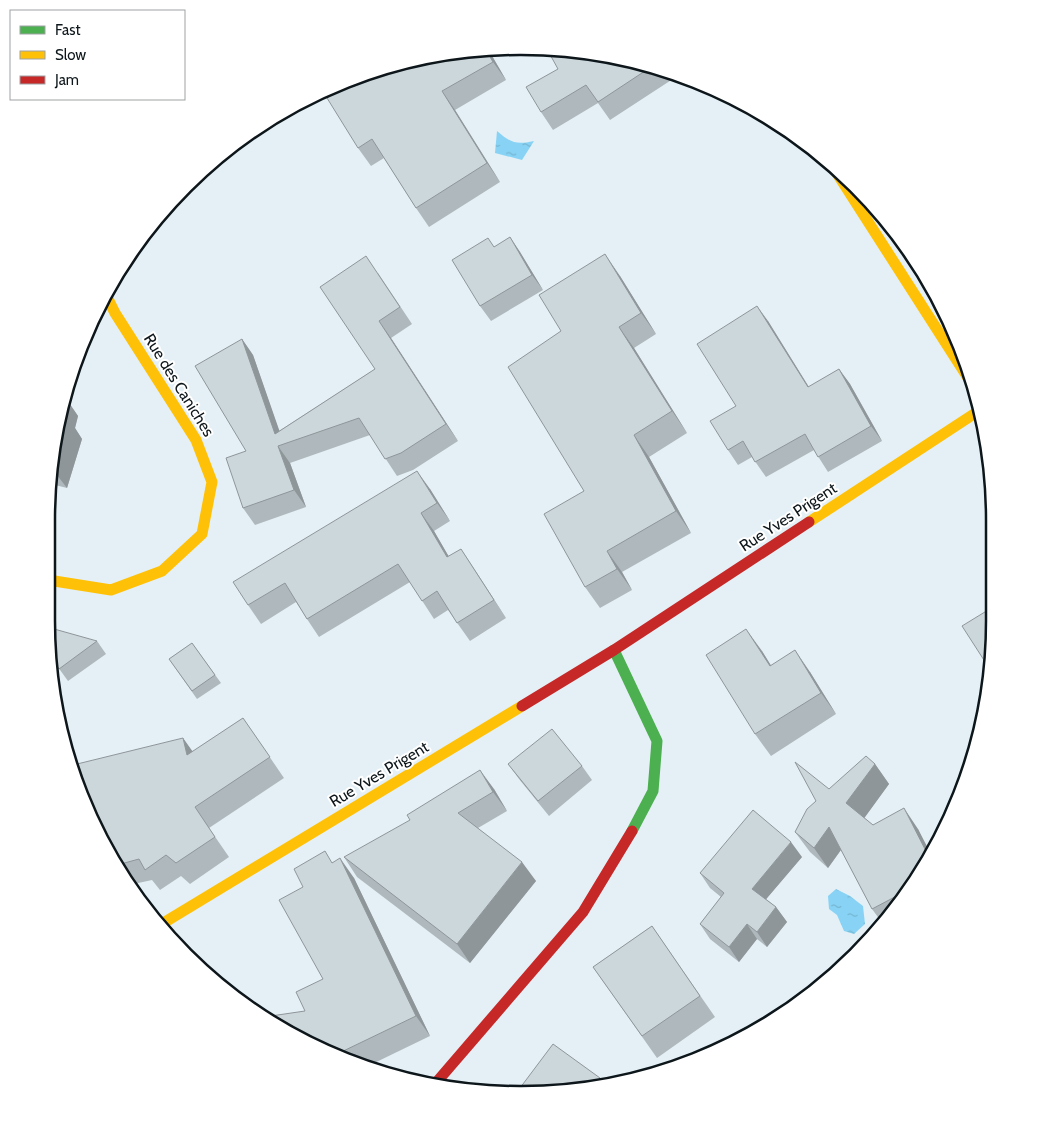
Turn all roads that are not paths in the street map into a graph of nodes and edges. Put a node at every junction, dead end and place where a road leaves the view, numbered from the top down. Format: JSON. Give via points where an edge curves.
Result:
{"nodes":[{"id":1,"x":848,"y":190,"type":"edge"},
{"id":2,"x":109,"y":303,"type":"edge"},
{"id":3,"x":958,"y":362,"type":"edge"},
{"id":4,"x":973,"y":414,"type":"edge"},
{"id":5,"x":55,"y":581,"type":"edge"},
{"id":6,"x":614,"y":650,"type":"junction"},
{"id":7,"x":166,"y":921,"type":"edge"},
{"id":8,"x":440,"y":1079,"type":"edge"}],
"edges":[{"from":1,"to":3,"type":"street"},
{"from":2,"to":5,"type":"street","name":"Rue des Caniches","via":[[196,440],[212,482],[202,534],[162,571],[111,590]]},
{"from":4,"to":6,"type":"street","name":"Rue Yves Prigent"},
{"from":6,"to":7,"type":"street","name":"Rue Yves Prigent"},
{"from":6,"to":8,"type":"street","via":[[657,741],[653,791],[583,912]]}]}
